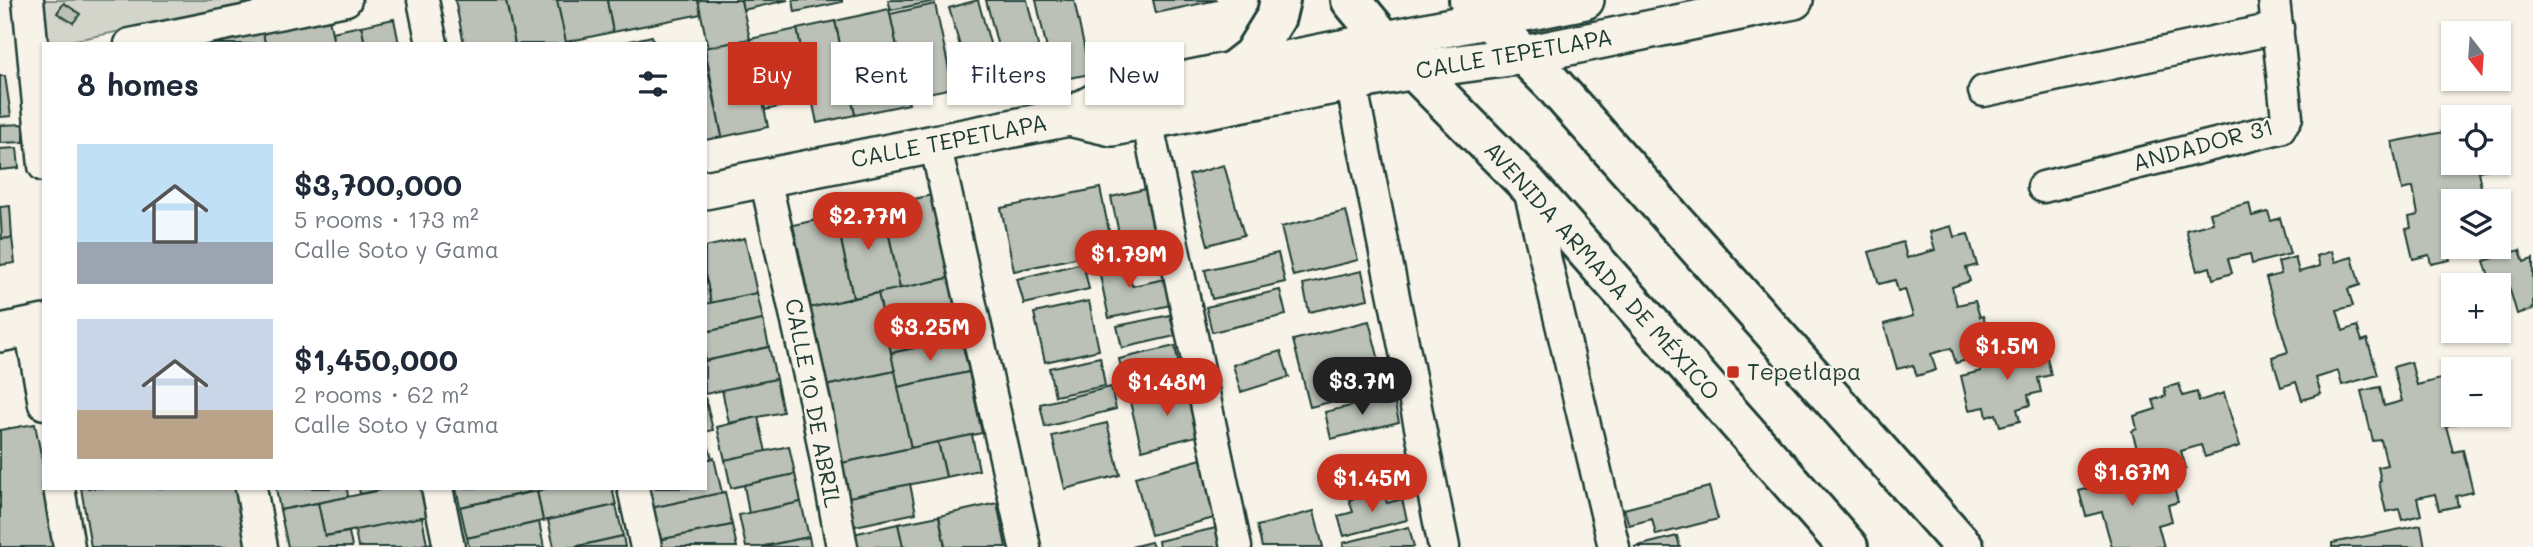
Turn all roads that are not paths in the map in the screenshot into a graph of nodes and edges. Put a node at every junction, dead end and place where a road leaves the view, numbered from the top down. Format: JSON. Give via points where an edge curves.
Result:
{"nodes":[{"id":1,"x":28,"y":0,"type":"edge"},
{"id":2,"x":346,"y":0,"type":"edge"},
{"id":3,"x":423,"y":0,"type":"edge"},
{"id":4,"x":1280,"y":0,"type":"edge"},
{"id":5,"x":1351,"y":0,"type":"edge"},
{"id":6,"x":1585,"y":0,"type":"edge"},
{"id":7,"x":1794,"y":0,"type":"edge"},
{"id":8,"x":1477,"y":9,"type":"edge"},
{"id":9,"x":2276,"y":14,"type":"edge"},
{"id":10,"x":1384,"y":40,"type":"junction"},
{"id":11,"x":140,"y":42,"type":"edge"},
{"id":12,"x":432,"y":42,"type":"edge"},
{"id":13,"x":1525,"y":55,"type":"junction"},
{"id":14,"x":39,"y":62,"type":"edge"},
{"id":15,"x":1234,"y":70,"type":"junction"},
{"id":16,"x":1414,"y":70,"type":"junction"},
{"id":17,"x":1351,"y":82,"type":"junction"},
{"id":18,"x":1984,"y":91,"type":"dead end"},
{"id":19,"x":1069,"y":117,"type":"junction"},
{"id":20,"x":1147,"y":120,"type":"junction"},
{"id":21,"x":42,"y":124,"type":"edge"},
{"id":22,"x":935,"y":144,"type":"junction"},
{"id":23,"x":765,"y":178,"type":"junction"},
{"id":24,"x":1528,"y":185,"type":"junction"},
{"id":25,"x":2043,"y":187,"type":"dead end"},
{"id":26,"x":707,"y":190,"type":"edge"},
{"id":27,"x":25,"y":328,"type":"edge"},
{"id":28,"x":42,"y":396,"type":"edge"},
{"id":29,"x":59,"y":490,"type":"edge"},
{"id":30,"x":251,"y":490,"type":"edge"},
{"id":31,"x":437,"y":490,"type":"edge"},
{"id":32,"x":633,"y":490,"type":"edge"},
{"id":33,"x":69,"y":547,"type":"edge"},
{"id":34,"x":262,"y":547,"type":"edge"},
{"id":35,"x":449,"y":547,"type":"edge"},
{"id":36,"x":646,"y":547,"type":"edge"},
{"id":37,"x":842,"y":547,"type":"edge"},
{"id":38,"x":1025,"y":547,"type":"edge"},
{"id":39,"x":1236,"y":547,"type":"edge"},
{"id":40,"x":1444,"y":547,"type":"edge"},
{"id":41,"x":1614,"y":547,"type":"edge"},
{"id":42,"x":1848,"y":547,"type":"edge"},
{"id":43,"x":1964,"y":547,"type":"edge"}],
"edges":[{"from":1,"to":14,"type":"street"},
{"from":2,"to":11,"type":"street"},
{"from":3,"to":12,"type":"street"},
{"from":4,"to":15,"type":"main road","via":[[1276,17],[1252,56]]},
{"from":5,"to":10,"type":"main road","name":"AVENIDA ARMADA DE MÉXICO"},
{"from":6,"to":8,"type":"street","name":"CALLE TEPETLAPA"},
{"from":7,"to":13,"type":"street","name":"CALLE TEPETLAPA"},
{"from":8,"to":10,"type":"street","name":"CALLE TEPETLAPA"},
{"from":8,"to":13,"type":"main road"},
{"from":9,"to":18,"type":"street"},
{"from":9,"to":25,"type":"street","name":"ANDADOR 31","via":[[2287,117],[2280,128]]},
{"from":10,"to":15,"type":"street","name":"CALLE TEPETLAPA"},
{"from":10,"to":16,"type":"main road","name":"AVENIDA ARMADA DE MÉXICO"},
{"from":13,"to":16,"type":"street","name":"CALLE TEPETLAPA"},
{"from":13,"to":43,"type":"main road"},
{"from":14,"to":21,"type":"street"},
{"from":15,"to":19,"type":"street","name":"CALLE TEPETLAPA","via":[[1107,96]]},
{"from":16,"to":17,"type":"street","name":"CALLE TEPETLAPA"},
{"from":16,"to":24,"type":"main road","name":"AVENIDA ARMADA DE MÉXICO"},
{"from":17,"to":20,"type":"street","name":"CALLE TEPETLAPA"},
{"from":17,"to":40,"type":"street"},
{"from":19,"to":20,"type":"street","name":"CALLE TEPETLAPA","via":[[1112,127]]},
{"from":19,"to":22,"type":"street","name":"CALLE TEPETLAPA"},
{"from":20,"to":39,"type":"street"},
{"from":22,"to":23,"type":"street","name":"CALLE TEPETLAPA"},
{"from":22,"to":38,"type":"street"},
{"from":23,"to":26,"type":"street","name":"CALLE TEPETLAPA"},
{"from":23,"to":37,"type":"street","name":"CALLE 10 DE ABRIL"},
{"from":24,"to":41,"type":"street"},
{"from":24,"to":42,"type":"main road","name":"AVENIDA ARMADA DE MÉXICO"},
{"from":27,"to":28,"type":"street"},
{"from":29,"to":33,"type":"street"},
{"from":30,"to":34,"type":"street"},
{"from":31,"to":35,"type":"street"},
{"from":32,"to":36,"type":"street"}]}
